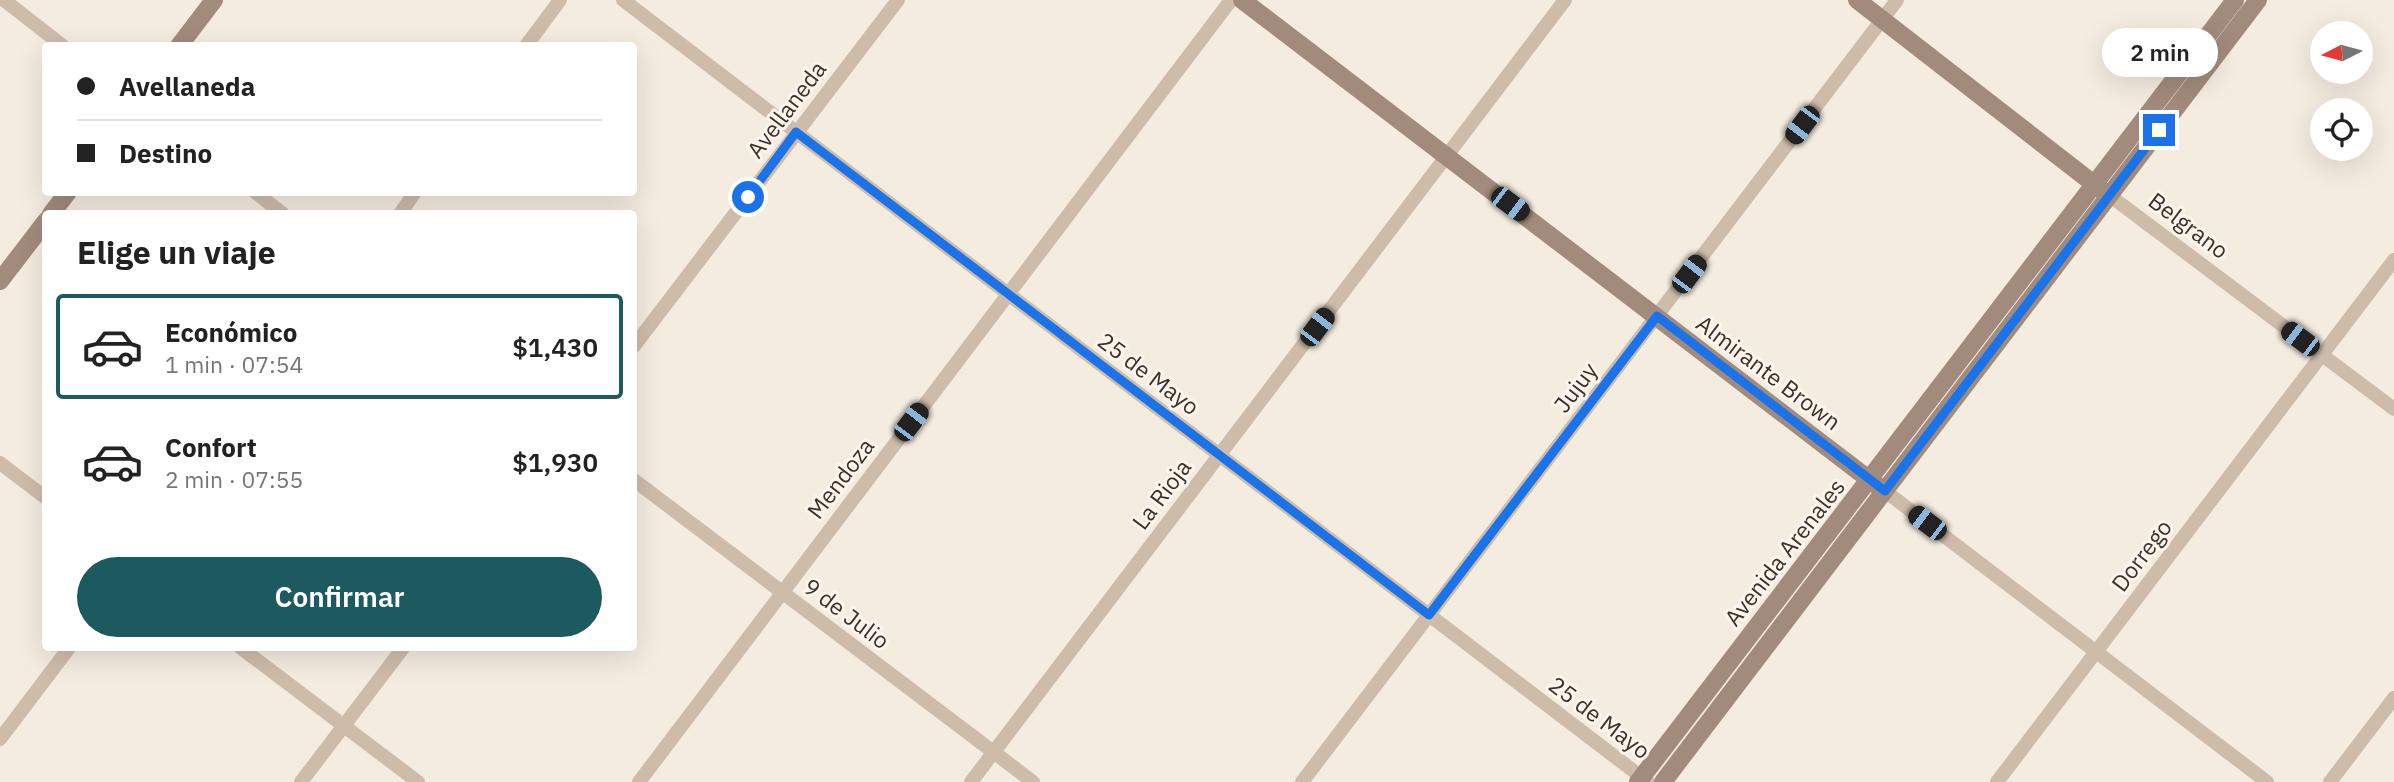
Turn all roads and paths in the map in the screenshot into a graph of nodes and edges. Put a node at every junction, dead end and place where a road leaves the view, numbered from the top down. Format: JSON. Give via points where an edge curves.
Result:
{"nodes":[{"id":1,"x":4,"y":0,"type":"edge"},
{"id":2,"x":214,"y":0,"type":"edge"},
{"id":3,"x":560,"y":0,"type":"edge"},
{"id":4,"x":623,"y":0,"type":"edge"},
{"id":5,"x":898,"y":0,"type":"edge"},
{"id":6,"x":1231,"y":0,"type":"edge"},
{"id":7,"x":1242,"y":0,"type":"edge"},
{"id":8,"x":1565,"y":0,"type":"edge"},
{"id":9,"x":1857,"y":0,"type":"edge"},
{"id":10,"x":1897,"y":0,"type":"edge"},
{"id":11,"x":2235,"y":0,"type":"edge"},
{"id":12,"x":2258,"y":0,"type":"edge"},
{"id":13,"x":1883,"y":19,"type":"junction"},
{"id":14,"x":58,"y":42,"type":"edge"},
{"id":15,"x":182,"y":42,"type":"edge"},
{"id":16,"x":529,"y":42,"type":"edge"},
{"id":17,"x":796,"y":132,"type":"junction"},
{"id":18,"x":1447,"y":156,"type":"junction"},
{"id":19,"x":2102,"y":190,"type":"junction"},
{"id":20,"x":65,"y":196,"type":"edge"},
{"id":21,"x":260,"y":196,"type":"edge"},
{"id":22,"x":54,"y":210,"type":"edge"},
{"id":23,"x":278,"y":210,"type":"edge"},
{"id":24,"x":42,"y":226,"type":"edge"},
{"id":25,"x":2394,"y":260,"type":"edge"},
{"id":26,"x":0,"y":281,"type":"edge"},
{"id":27,"x":1008,"y":294,"type":"junction"},
{"id":28,"x":1657,"y":316,"type":"junction"},
{"id":29,"x":637,"y":342,"type":"edge"},
{"id":30,"x":2321,"y":355,"type":"junction"},
{"id":31,"x":2394,"y":409,"type":"edge"},
{"id":32,"x":1219,"y":455,"type":"junction"},
{"id":33,"x":0,"y":463,"type":"edge"},
{"id":34,"x":637,"y":482,"type":"edge"},
{"id":35,"x":1878,"y":486,"type":"junction"},
{"id":36,"x":42,"y":495,"type":"edge"},
{"id":37,"x":782,"y":592,"type":"junction"},
{"id":38,"x":1429,"y":615,"type":"junction"},
{"id":39,"x":67,"y":651,"type":"edge"},
{"id":40,"x":246,"y":651,"type":"edge"},
{"id":41,"x":401,"y":651,"type":"edge"},
{"id":42,"x":2096,"y":652,"type":"junction"},
{"id":43,"x":2394,"y":698,"type":"edge"},
{"id":44,"x":344,"y":726,"type":"junction"},
{"id":45,"x":0,"y":739,"type":"edge"},
{"id":46,"x":994,"y":752,"type":"junction"},
{"id":47,"x":1643,"y":780,"type":"edge"},
{"id":48,"x":300,"y":782,"type":"edge"},
{"id":49,"x":418,"y":782,"type":"edge"},
{"id":50,"x":639,"y":782,"type":"edge"},
{"id":51,"x":971,"y":782,"type":"edge"},
{"id":52,"x":1033,"y":782,"type":"edge"},
{"id":53,"x":1303,"y":782,"type":"edge"},
{"id":54,"x":1663,"y":782,"type":"edge"},
{"id":55,"x":1997,"y":782,"type":"edge"},
{"id":56,"x":2267,"y":782,"type":"edge"},
{"id":57,"x":2330,"y":782,"type":"edge"}],
"edges":[{"from":1,"to":14,"type":"street"},
{"from":2,"to":15,"type":"main road"},
{"from":3,"to":16,"type":"street"},
{"from":4,"to":17,"type":"street","name":"25 de Mayo"},
{"from":5,"to":17,"type":"street","name":"Avellaneda"},
{"from":6,"to":27,"type":"street","name":"Mendoza"},
{"from":7,"to":18,"type":"main road","name":"Almirante Brown"},
{"from":8,"to":18,"type":"street","name":"La Rioja"},
{"from":9,"to":13,"type":"main road","name":"Belgrano"},
{"from":10,"to":13,"type":"street","name":"Jujuy"},
{"from":11,"to":19,"type":"main road"},
{"from":12,"to":19,"type":"main road"},
{"from":13,"to":19,"type":"main road","name":"Belgrano"},
{"from":13,"to":28,"type":"street","name":"Jujuy"},
{"from":17,"to":27,"type":"street","name":"25 de Mayo"},
{"from":17,"to":29,"type":"street","name":"Avellaneda"},
{"from":18,"to":28,"type":"main road","name":"Almirante Brown"},
{"from":18,"to":32,"type":"street","name":"La Rioja"},
{"from":19,"to":30,"type":"street","name":"Belgrano"},
{"from":19,"to":35,"type":"main road","name":"Avenida Arenales"},
{"from":20,"to":22,"type":"main road"},
{"from":21,"to":23,"type":"street"},
{"from":24,"to":26,"type":"main road"},
{"from":25,"to":30,"type":"street","name":"Dorrego"},
{"from":27,"to":32,"type":"street","name":"25 de Mayo"},
{"from":27,"to":37,"type":"street","name":"Mendoza"},
{"from":28,"to":35,"type":"main road","name":"Almirante Brown"},
{"from":28,"to":38,"type":"street","name":"Jujuy"},
{"from":30,"to":31,"type":"street","name":"Belgrano"},
{"from":30,"to":42,"type":"street","name":"Dorrego"},
{"from":32,"to":38,"type":"street","name":"25 de Mayo"},
{"from":32,"to":46,"type":"street","name":"La Rioja"},
{"from":33,"to":36,"type":"street"},
{"from":34,"to":37,"type":"street","name":"9 de Julio"},
{"from":35,"to":42,"type":"street","name":"Almirante Brown"},
{"from":35,"to":47,"type":"main road","name":"Avenida Arenales"},
{"from":35,"to":54,"type":"main road","name":"Avenida Arenales"},
{"from":37,"to":46,"type":"street","name":"9 de Julio"},
{"from":37,"to":50,"type":"street","name":"Mendoza"},
{"from":38,"to":47,"type":"street","name":"25 de Mayo"},
{"from":38,"to":53,"type":"street","name":"Jujuy"},
{"from":39,"to":45,"type":"street"},
{"from":40,"to":44,"type":"street"},
{"from":41,"to":44,"type":"street"},
{"from":42,"to":55,"type":"street","name":"Dorrego"},
{"from":42,"to":56,"type":"street","name":"Almirante Brown"},
{"from":43,"to":57,"type":"street"},
{"from":44,"to":48,"type":"street"},
{"from":44,"to":49,"type":"street"},
{"from":46,"to":51,"type":"street","name":"La Rioja"},
{"from":46,"to":52,"type":"street","name":"9 de Julio"}]}
